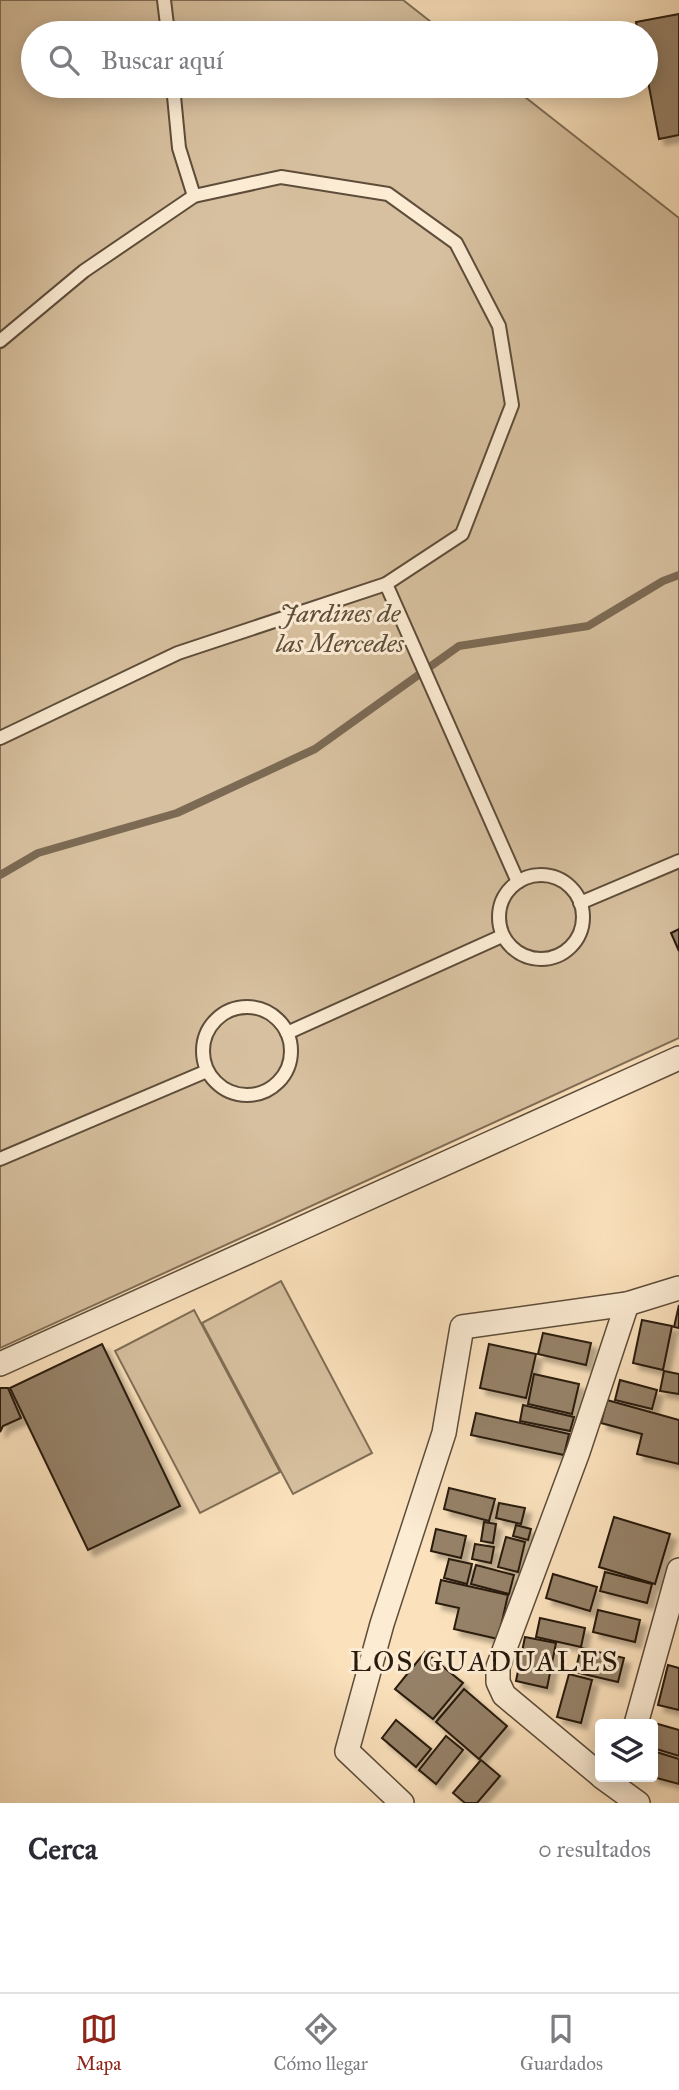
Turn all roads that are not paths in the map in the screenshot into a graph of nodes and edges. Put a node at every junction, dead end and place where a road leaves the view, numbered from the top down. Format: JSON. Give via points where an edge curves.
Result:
{"nodes":[{"id":1,"x":164,"y":0,"type":"edge"},
{"id":2,"x":167,"y":21,"type":"edge"},
{"id":3,"x":174,"y":98,"type":"edge"},
{"id":4,"x":194,"y":196,"type":"junction"},
{"id":5,"x":0,"y":341,"type":"edge"},
{"id":6,"x":386,"y":584,"type":"junction"},
{"id":7,"x":0,"y":738,"type":"edge"},
{"id":8,"x":679,"y":861,"type":"edge"},
{"id":9,"x":518,"y":881,"type":"junction"},
{"id":10,"x":580,"y":902,"type":"junction"},
{"id":11,"x":502,"y":936,"type":"junction"},
{"id":12,"x":287,"y":1033,"type":"junction"},
{"id":13,"x":679,"y":1058,"type":"edge"},
{"id":14,"x":207,"y":1071,"type":"junction"},
{"id":15,"x":0,"y":1159,"type":"edge"},
{"id":16,"x":679,"y":1287,"type":"edge"},
{"id":17,"x":626,"y":1304,"type":"junction"},
{"id":18,"x":0,"y":1364,"type":"edge"},
{"id":19,"x":679,"y":1570,"type":"edge"},
{"id":20,"x":637,"y":1719,"type":"edge"},
{"id":21,"x":595,"y":1767,"type":"edge"},
{"id":22,"x":614,"y":1782,"type":"edge"},
{"id":23,"x":402,"y":1803,"type":"edge"},
{"id":24,"x":638,"y":1803,"type":"edge"}],
"edges":[{"from":1,"to":2,"type":"lane"},
{"from":3,"to":4,"type":"lane","via":[[179,148]]},
{"from":4,"to":5,"type":"lane","via":[[84,271]]},
{"from":4,"to":6,"type":"lane","via":[[281,177],[388,194],[456,243],[499,326],[512,405],[463,534]]},
{"from":6,"to":7,"type":"lane","via":[[178,653]]},
{"from":6,"to":9,"type":"lane"},
{"from":8,"to":10,"type":"lane"},
{"from":9,"to":10,"type":"lane","via":[[534,876],[557,878]]},
{"from":9,"to":11,"type":"lane","via":[[503,897],[498,911]]},
{"from":10,"to":11,"type":"lane","via":[[581,931],[559,955],[530,958],[517,953]]},
{"from":11,"to":12,"type":"lane"},
{"from":12,"to":14,"type":"lane","via":[[289,1066],[269,1089],[254,1095],[228,1091]]},
{"from":12,"to":14,"type":"lane","via":[[279,1020],[264,1010],[232,1009],[211,1024],[204,1038]]},
{"from":13,"to":18,"type":"street"},
{"from":14,"to":15,"type":"lane"},
{"from":16,"to":17,"type":"street"},
{"from":17,"to":21,"type":"street","via":[[578,1452],[498,1667],[504,1695]]},
{"from":17,"to":23,"type":"street","via":[[463,1327],[444,1433],[347,1751]]},
{"from":19,"to":20,"type":"street"},
{"from":22,"to":24,"type":"street"}]}
